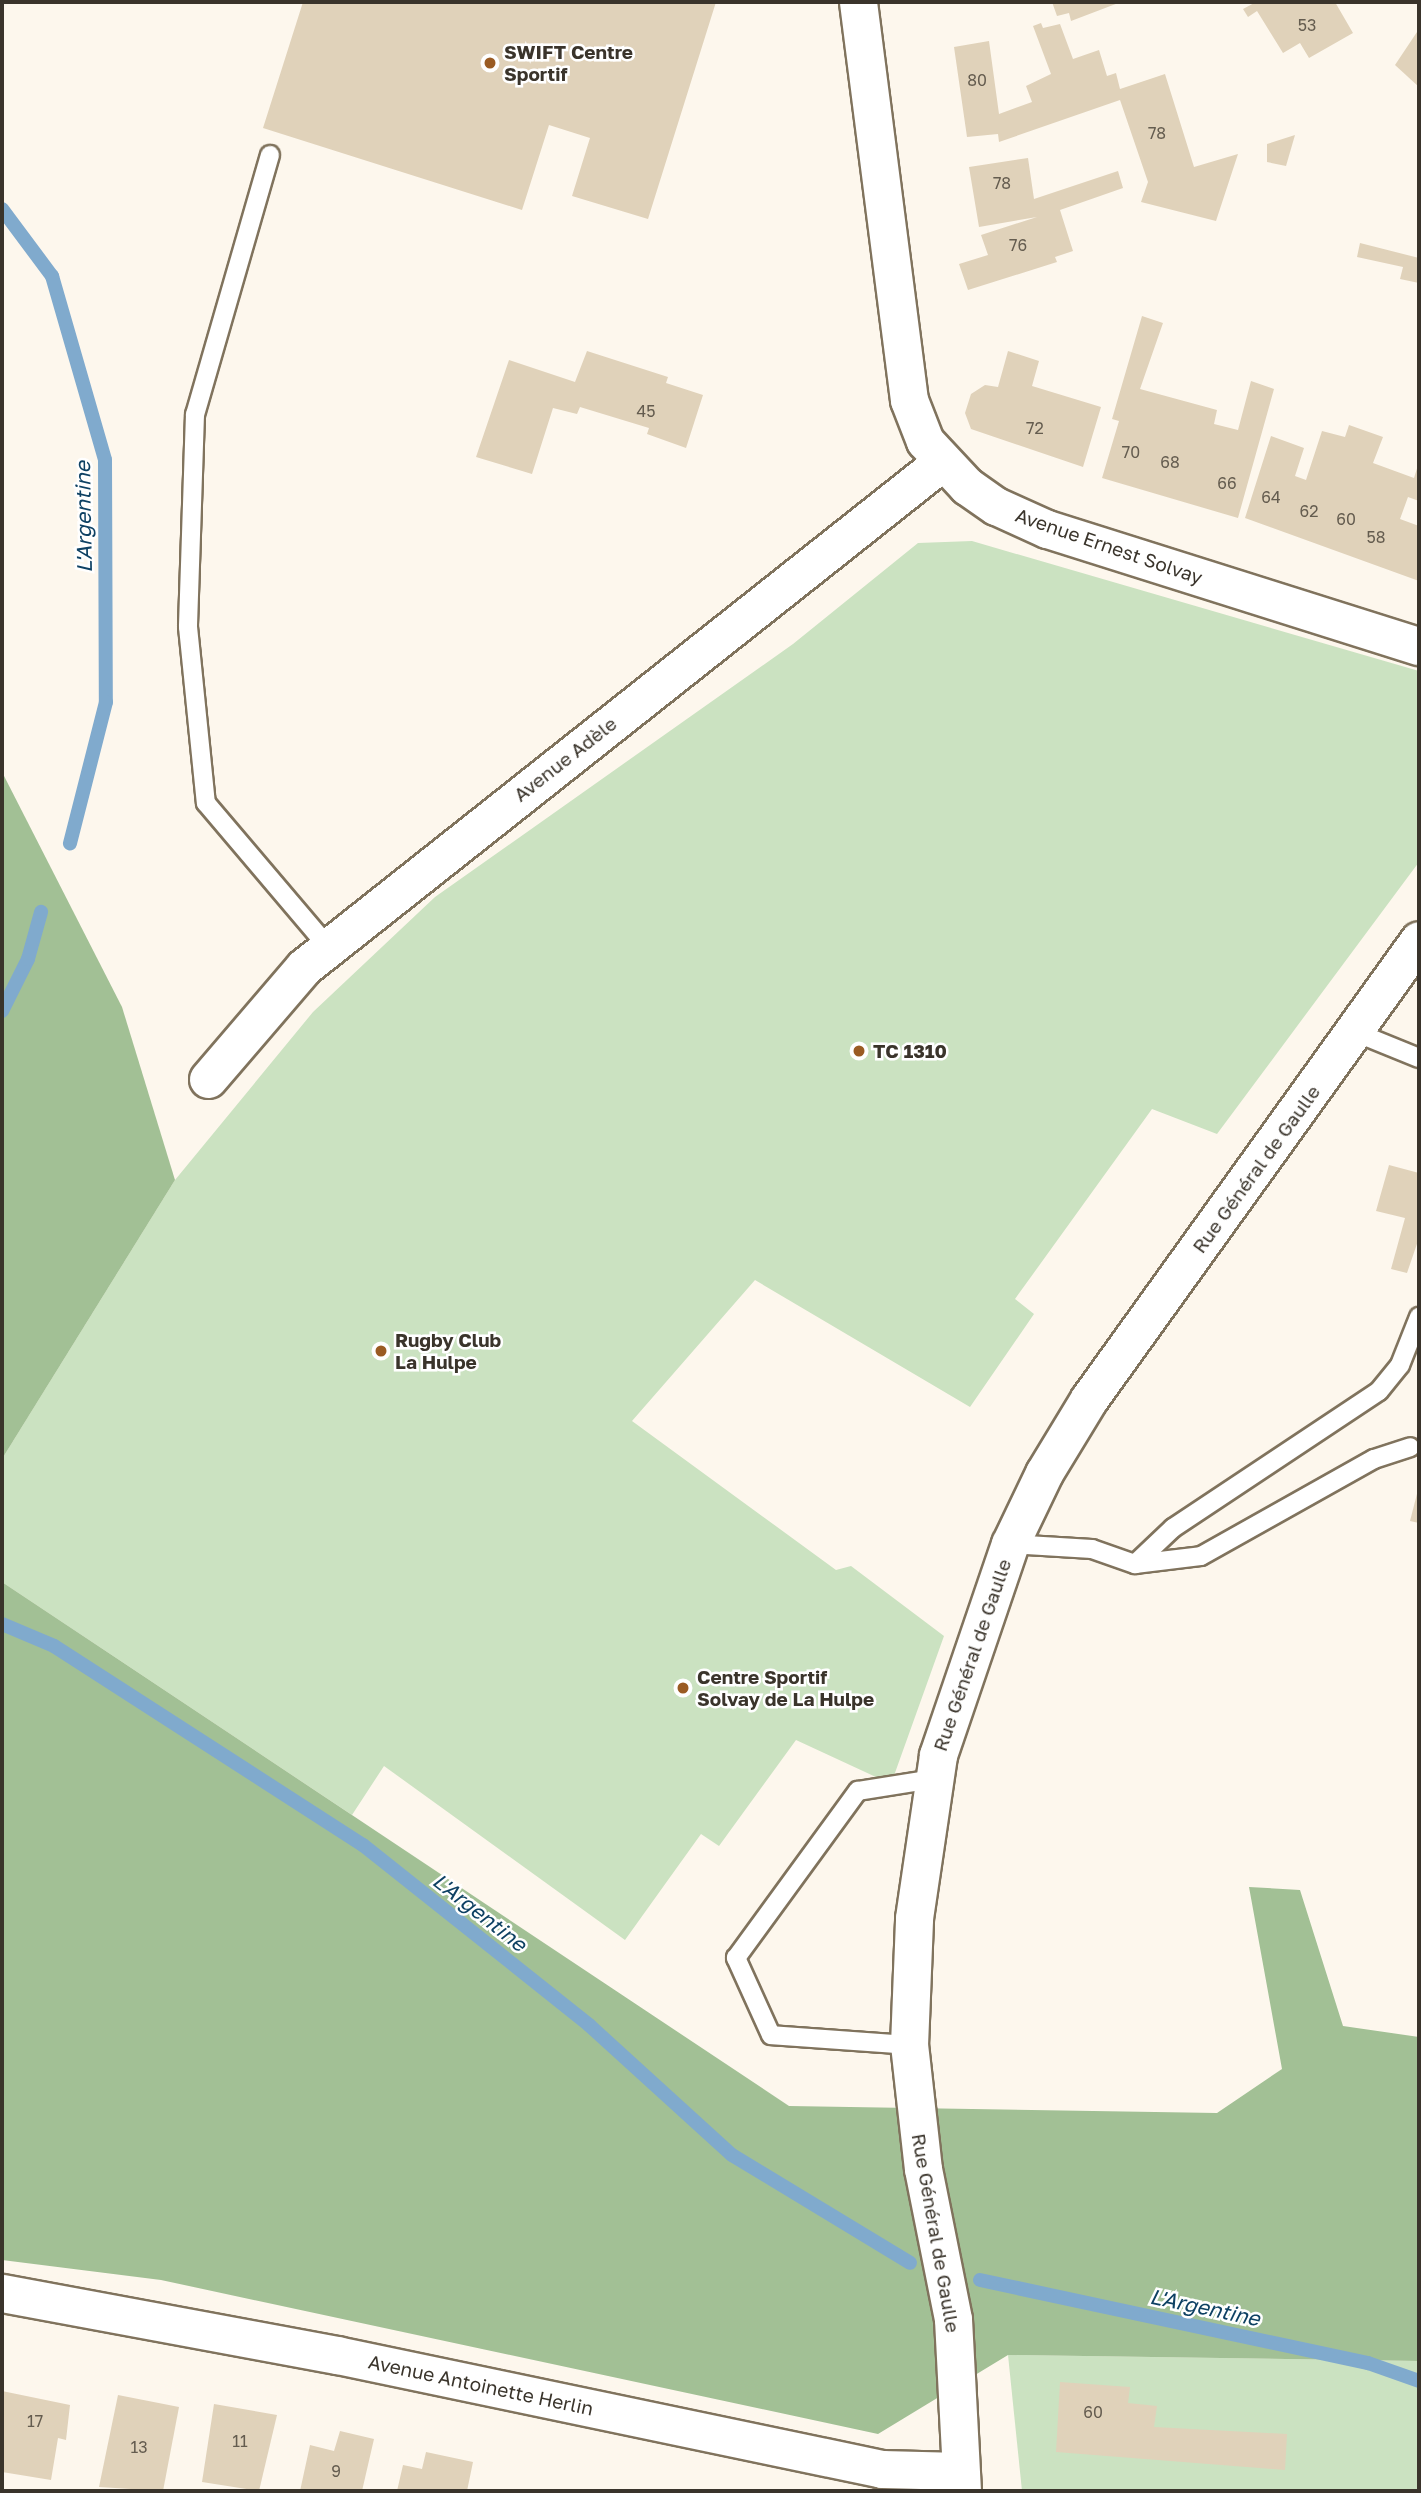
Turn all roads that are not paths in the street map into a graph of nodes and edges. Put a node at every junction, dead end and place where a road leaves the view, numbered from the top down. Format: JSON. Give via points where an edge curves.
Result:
{"nodes":[{"id":1,"x":858,"y":2,"type":"edge"},
{"id":2,"x":270,"y":155,"type":"dead end"},
{"id":3,"x":943,"y":461,"type":"junction"},
{"id":4,"x":1419,"y":646,"type":"edge"},
{"id":5,"x":1419,"y":940,"type":"edge"},
{"id":6,"x":328,"y":947,"type":"junction"},
{"id":7,"x":1355,"y":1032,"type":"junction"},
{"id":8,"x":1419,"y":1058,"type":"edge"},
{"id":9,"x":208,"y":1079,"type":"dead end"},
{"id":10,"x":1419,"y":1317,"type":"edge"},
{"id":11,"x":1410,"y":1447,"type":"dead end"},
{"id":12,"x":1010,"y":1544,"type":"junction"},
{"id":13,"x":1135,"y":1564,"type":"junction"},
{"id":14,"x":933,"y":1779,"type":"junction"},
{"id":15,"x":909,"y":2045,"type":"junction"},
{"id":16,"x":2,"y":2293,"type":"edge"},
{"id":17,"x":961,"y":2481,"type":"edge"}],
"edges":[{"from":1,"to":3,"type":"street","name":"Avenue Ernest Solvay","via":[[909,400],[925,441]]},
{"from":2,"to":6,"type":"lane","via":[[195,414],[188,627],[206,803]]},
{"from":3,"to":4,"type":"street","name":"Avenue Ernest Solvay","via":[[996,506],[1047,529]]},
{"from":3,"to":6,"type":"street","name":"Avenue Adèle"},
{"from":5,"to":7,"type":"street","name":"Rue Général de Gaulle"},
{"from":6,"to":9,"type":"street","name":"Avenue Adèle","via":[[304,967]]},
{"from":7,"to":8,"type":"lane"},
{"from":7,"to":12,"type":"street","name":"Rue Général de Gaulle","via":[[1088,1399]]},
{"from":10,"to":13,"type":"lane","via":[[1400,1365],[1379,1391],[1173,1528]]},
{"from":11,"to":13,"type":"lane","via":[[1374,1459],[1201,1556]]},
{"from":12,"to":13,"type":"lane","via":[[1092,1549]]},
{"from":12,"to":14,"type":"street","name":"Rue Général de Gaulle"},
{"from":14,"to":15,"type":"street","name":"Rue Général de Gaulle","via":[[914,1918]]},
{"from":14,"to":15,"type":"lane","via":[[858,1791],[736,1958],[771,2035]]},
{"from":15,"to":17,"type":"street","name":"Rue Général de Gaulle","via":[[923,2169],[953,2319]]},
{"from":16,"to":17,"type":"street","name":"Avenue Antoinette Herlin","via":[[337,2355],[882,2469]]}]}
